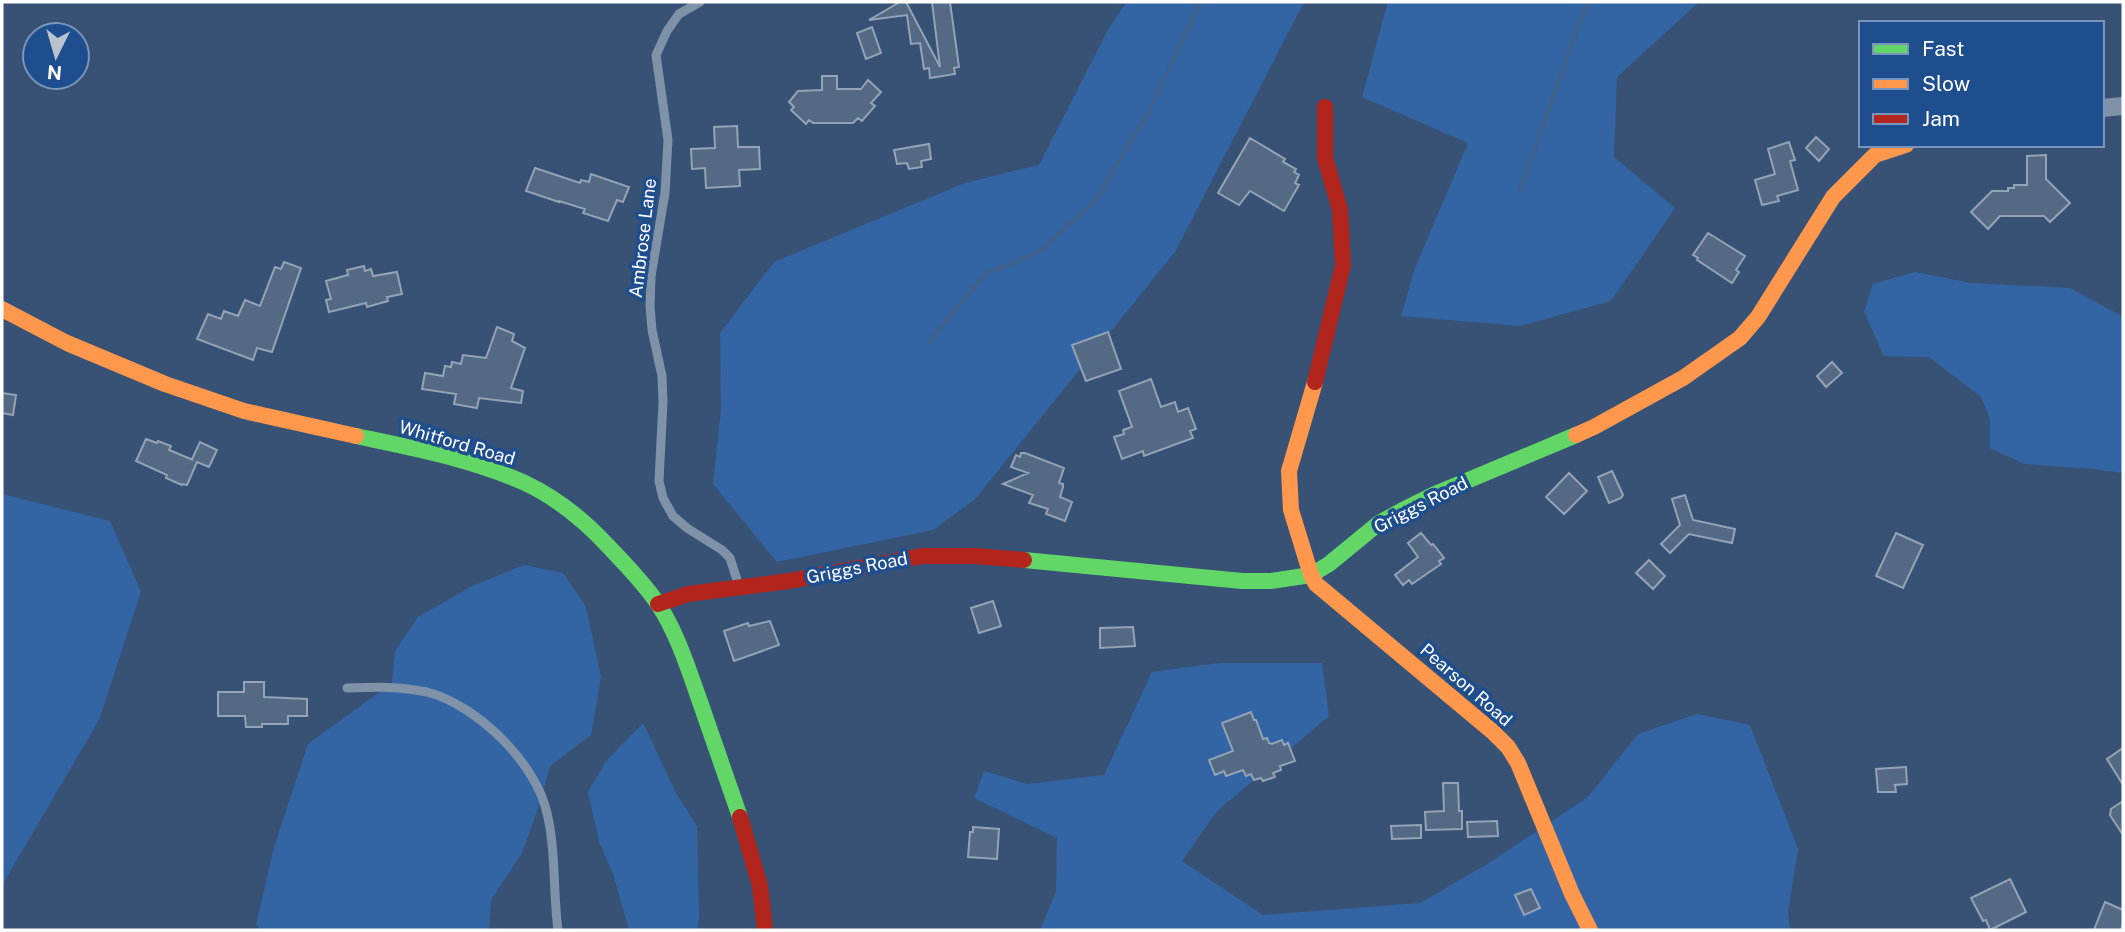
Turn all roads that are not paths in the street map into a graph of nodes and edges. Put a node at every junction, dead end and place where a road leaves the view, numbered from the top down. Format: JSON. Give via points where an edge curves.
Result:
{"nodes":[{"id":1,"x":700,"y":2,"type":"edge"},
{"id":2,"x":2123,"y":106,"type":"edge"},
{"id":3,"x":1325,"y":107,"type":"dead end"},
{"id":4,"x":2104,"y":108,"type":"edge"},
{"id":5,"x":1900,"y":147,"type":"edge"},
{"id":6,"x":2,"y":309,"type":"edge"},
{"id":7,"x":1311,"y":575,"type":"junction"},
{"id":8,"x":739,"y":588,"type":"junction"},
{"id":9,"x":658,"y":604,"type":"junction"},
{"id":10,"x":347,"y":688,"type":"dead end"},
{"id":11,"x":558,"y":930,"type":"edge"},
{"id":12,"x":765,"y":930,"type":"edge"},
{"id":13,"x":1590,"y":930,"type":"edge"}],
"edges":[{"from":1,"to":8,"type":"lane","name":"Ambrose Lane","via":[[679,14],[656,55],[668,140],[650,306],[662,376],[659,481],[673,516],[730,558]]},
{"from":2,"to":4,"type":"street"},
{"from":3,"to":7,"type":"street","via":[[1325,158],[1340,211],[1343,265],[1321,363],[1289,471],[1291,510]]},
{"from":5,"to":7,"type":"street","name":"Griggs Road","via":[[1875,155],[1833,197],[1758,317],[1713,358],[1594,426],[1401,511]]},
{"from":6,"to":9,"type":"street","name":"Whitford Road","via":[[67,343],[203,398],[444,455],[515,479],[552,498],[592,528]]},
{"from":7,"to":8,"type":"street","name":"Griggs Road","via":[[1242,581],[948,555]]},
{"from":7,"to":13,"type":"street","name":"Pearson Road","via":[[1508,747]]},
{"from":8,"to":9,"type":"street","name":"Griggs Road","via":[[688,594]]},
{"from":9,"to":12,"type":"street","name":"Whitford Road","via":[[684,657],[743,825],[760,886]]},
{"from":10,"to":11,"type":"lane","via":[[387,686],[430,693],[484,722],[513,752],[547,810]]}]}
